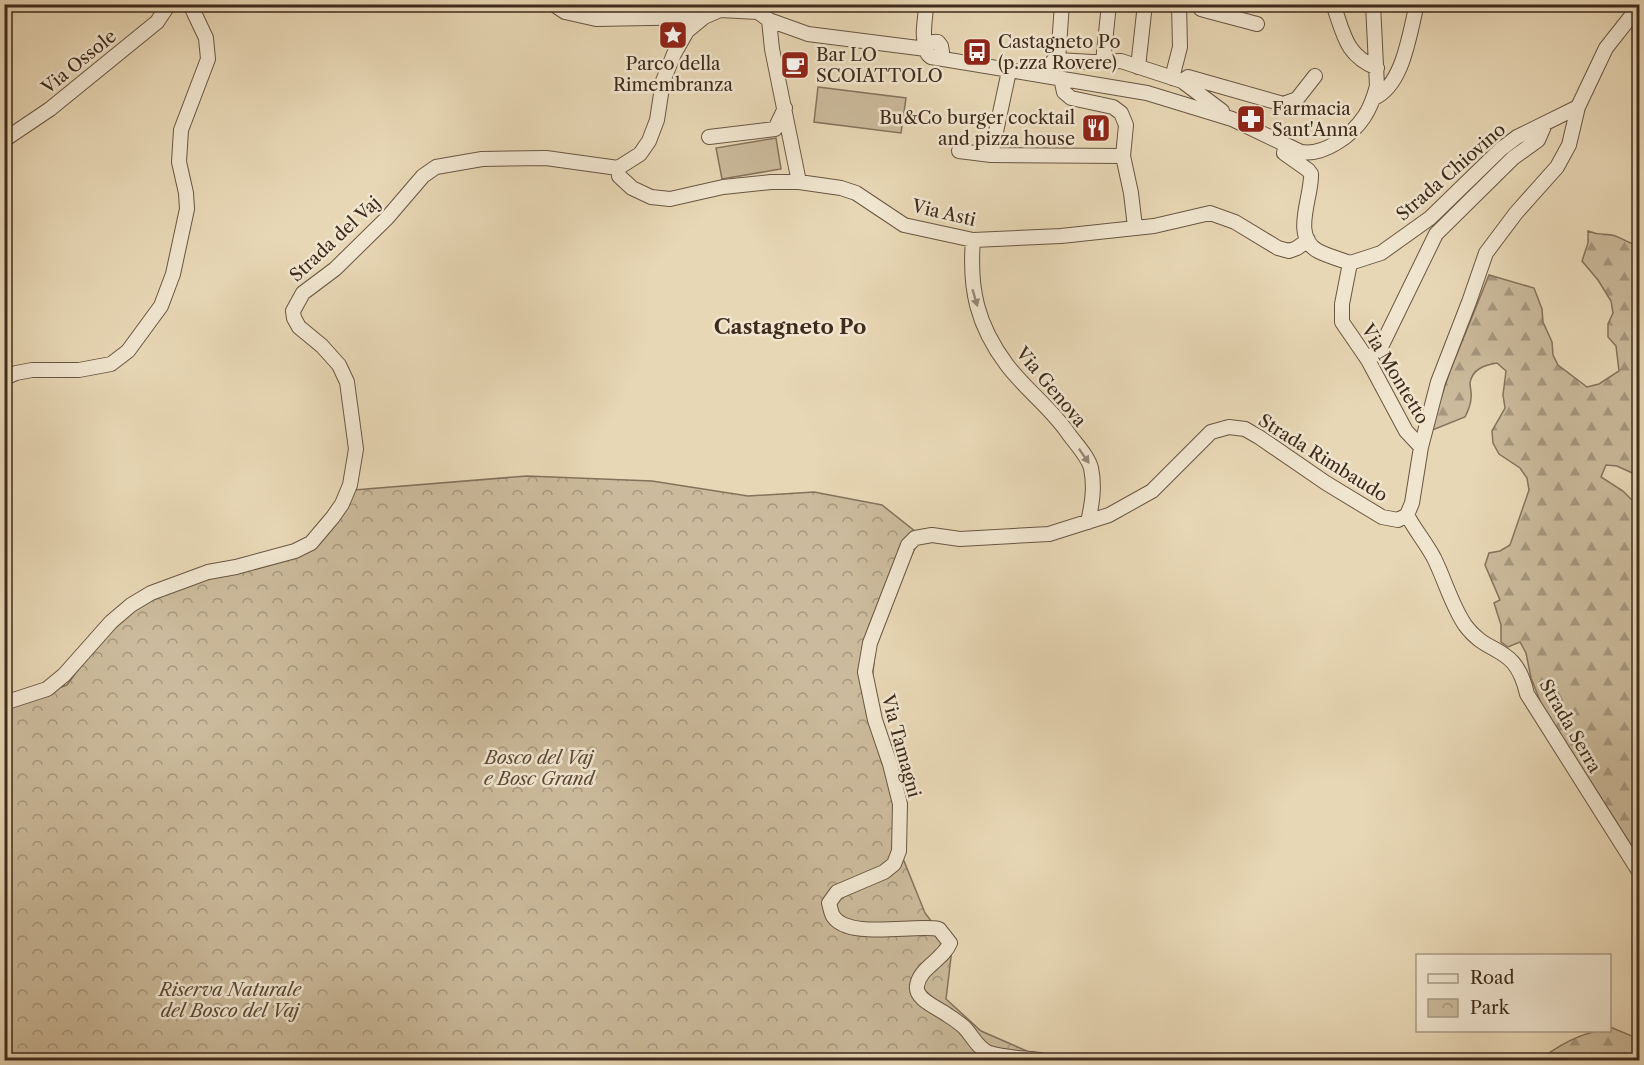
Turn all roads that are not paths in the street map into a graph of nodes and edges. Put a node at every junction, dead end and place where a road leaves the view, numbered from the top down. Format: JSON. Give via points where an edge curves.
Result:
{"nodes":[{"id":1,"x":170,"y":4,"type":"edge"},
{"id":2,"x":190,"y":4,"type":"edge"},
{"id":3,"x":552,"y":4,"type":"edge"},
{"id":4,"x":926,"y":4,"type":"edge"},
{"id":5,"x":1062,"y":4,"type":"edge"},
{"id":6,"x":1109,"y":4,"type":"edge"},
{"id":7,"x":1145,"y":4,"type":"edge"},
{"id":8,"x":1179,"y":4,"type":"edge"},
{"id":9,"x":1200,"y":4,"type":"edge"},
{"id":10,"x":1333,"y":4,"type":"edge"},
{"id":11,"x":1373,"y":4,"type":"edge"},
{"id":12,"x":1418,"y":4,"type":"edge"},
{"id":13,"x":1640,"y":5,"type":"edge"},
{"id":14,"x":762,"y":12,"type":"edge"},
{"id":15,"x":704,"y":17,"type":"junction"},
{"id":16,"x":1257,"y":24,"type":"dead end"},
{"id":17,"x":933,"y":48,"type":"junction"},
{"id":18,"x":1058,"y":60,"type":"junction"},
{"id":19,"x":1102,"y":62,"type":"junction"},
{"id":20,"x":1138,"y":67,"type":"junction"},
{"id":21,"x":1377,"y":68,"type":"junction"},
{"id":22,"x":1009,"y":71,"type":"junction"},
{"id":23,"x":1315,"y":76,"type":"dead end"},
{"id":24,"x":1055,"y":77,"type":"junction"},
{"id":25,"x":1177,"y":79,"type":"junction"},
{"id":26,"x":1376,"y":92,"type":"junction"},
{"id":27,"x":1578,"y":107,"type":"junction"},
{"id":28,"x":785,"y":108,"type":"junction"},
{"id":29,"x":1232,"y":119,"type":"junction"},
{"id":30,"x":1545,"y":124,"type":"junction"},
{"id":31,"x":709,"y":137,"type":"dead end"},
{"id":32,"x":4,"y":140,"type":"edge"},
{"id":33,"x":1286,"y":145,"type":"junction"},
{"id":34,"x":959,"y":151,"type":"dead end"},
{"id":35,"x":991,"y":155,"type":"junction"},
{"id":36,"x":1123,"y":156,"type":"junction"},
{"id":37,"x":618,"y":168,"type":"junction"},
{"id":38,"x":799,"y":183,"type":"junction"},
{"id":39,"x":1135,"y":227,"type":"junction"},
{"id":40,"x":974,"y":240,"type":"junction"},
{"id":41,"x":1308,"y":240,"type":"junction"},
{"id":42,"x":1350,"y":263,"type":"junction"},
{"id":43,"x":1368,"y":360,"type":"junction"},
{"id":44,"x":4,"y":378,"type":"edge"},
{"id":45,"x":1421,"y":447,"type":"junction"},
{"id":46,"x":1407,"y":515,"type":"junction"},
{"id":47,"x":1088,"y":522,"type":"junction"},
{"id":48,"x":4,"y":703,"type":"edge"},
{"id":49,"x":1640,"y":873,"type":"edge"},
{"id":50,"x":1040,"y":1060,"type":"edge"}],
"edges":[{"from":1,"to":32,"type":"street","name":"Via Ossole","via":[[157,22],[50,109]]},
{"from":2,"to":44,"type":"street","via":[[206,38],[208,59],[181,130],[178,162],[187,209],[173,274],[161,306],[128,351],[111,364],[80,370],[32,370]]},
{"from":3,"to":15,"type":"street","via":[[565,12],[596,19]]},
{"from":4,"to":17,"type":"street"},
{"from":5,"to":18,"type":"street"},
{"from":6,"to":19,"type":"street"},
{"from":7,"to":20,"type":"street"},
{"from":8,"to":25,"type":"street"},
{"from":9,"to":16,"type":"street","via":[[1201,9]]},
{"from":10,"to":21,"type":"street","via":[[1350,50],[1362,62]]},
{"from":11,"to":21,"type":"street"},
{"from":12,"to":26,"type":"street","via":[[1399,71],[1382,94]]},
{"from":13,"to":27,"type":"street","name":"Strada Rimbaudo","via":[[1606,48]]},
{"from":14,"to":15,"type":"street","via":[[720,10]]},
{"from":14,"to":17,"type":"street","via":[[808,34]]},
{"from":14,"to":28,"type":"street"},
{"from":15,"to":37,"type":"street","via":[[687,31],[674,54],[663,81],[657,120],[649,141],[640,154]]},
{"from":17,"to":22,"type":"street","via":[[944,60]]},
{"from":18,"to":19,"type":"street"},
{"from":18,"to":24,"type":"street","via":[[1053,62]]},
{"from":19,"to":20,"type":"street","via":[[1121,60]]},
{"from":20,"to":25,"type":"street"},
{"from":21,"to":26,"type":"street"},
{"from":22,"to":24,"type":"street"},
{"from":22,"to":35,"type":"street"},
{"from":23,"to":25,"type":"street","via":[[1297,99],[1282,104],[1188,77]]},
{"from":24,"to":29,"type":"street","via":[[1147,93]]},
{"from":24,"to":36,"type":"street","via":[[1071,98],[1113,107],[1121,113],[1126,125]]},
{"from":25,"to":29,"type":"street"},
{"from":26,"to":33,"type":"street","via":[[1359,123],[1320,152],[1301,152]]},
{"from":27,"to":30,"type":"street","name":"Strada Chiovino"},
{"from":27,"to":45,"type":"street","name":"Strada Rimbaudo","via":[[1569,145],[1557,167],[1486,253],[1438,382]]},
{"from":28,"to":31,"type":"street","via":[[775,129]]},
{"from":28,"to":38,"type":"street"},
{"from":29,"to":33,"type":"street"},
{"from":30,"to":42,"type":"street","name":"Strada Chiovino","via":[[1501,149],[1430,218],[1381,253]]},
{"from":30,"to":43,"type":"street","name":"Strada Chiovino","via":[[1538,140],[1513,158],[1436,234],[1380,349]]},
{"from":33,"to":41,"type":"street","via":[[1284,153],[1311,174],[1303,228]]},
{"from":34,"to":35,"type":"street"},
{"from":35,"to":36,"type":"street"},
{"from":36,"to":39,"type":"street"},
{"from":37,"to":38,"type":"street","name":"Via Asti","via":[[620,176],[633,188],[651,197],[670,199],[723,187]]},
{"from":37,"to":48,"type":"street","name":"Strada del Vaj","via":[[546,158],[482,159],[436,167],[423,176],[335,269],[303,293],[293,311],[299,327],[339,365],[347,382],[356,449],[350,485],[333,517],[311,543],[295,550],[208,572],[152,593],[111,622],[47,689]]},
{"from":38,"to":40,"type":"street","name":"Via Asti","via":[[851,190],[904,225]]},
{"from":39,"to":40,"type":"street","name":"Via Asti","via":[[1061,237]]},
{"from":39,"to":41,"type":"street","name":"Via Asti","via":[[1210,213],[1236,222],[1278,248],[1289,251]]},
{"from":40,"to":47,"type":"street","name":"Via Genova","one_way":true,"via":[[973,292],[986,333],[1007,366],[1061,422],[1090,465],[1094,496]]},
{"from":41,"to":42,"type":"street","via":[[1316,250]]},
{"from":42,"to":43,"type":"street","name":"Via Montetto","via":[[1342,322]]},
{"from":43,"to":45,"type":"street","name":"Via Montetto","via":[[1406,431]]},
{"from":45,"to":46,"type":"street","name":"Strada Rimbaudo"},
{"from":46,"to":47,"type":"street","name":"Strada Rimbaudo","via":[[1398,520],[1382,517],[1259,437],[1230,427],[1211,432],[1152,491]]},
{"from":46,"to":49,"type":"street","name":"Strada Serra","via":[[1433,556],[1467,627],[1516,664],[1527,694]]},
{"from":47,"to":50,"type":"street","name":"Via Tamagni","via":[[1049,534],[960,539],[932,535],[915,538],[908,545],[870,643],[865,672],[900,804],[898,851],[894,864],[884,872],[837,892],[830,903],[833,916],[857,928],[939,929],[950,943],[922,973],[916,990],[919,997],[964,1027],[982,1049]]}]}
